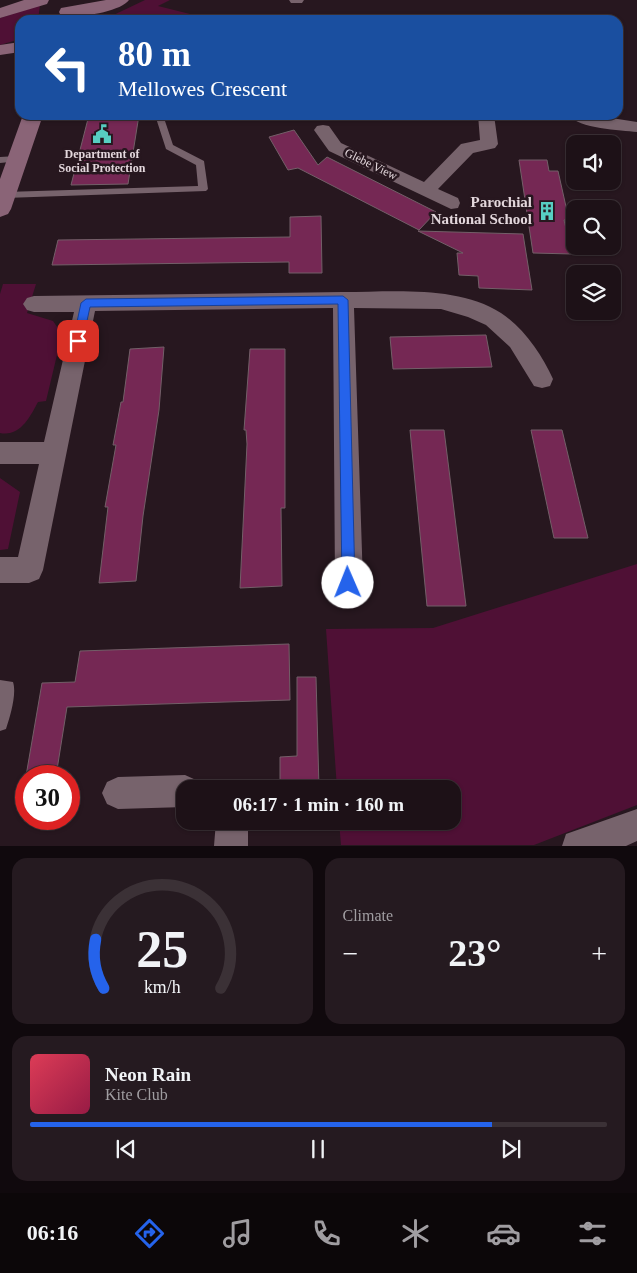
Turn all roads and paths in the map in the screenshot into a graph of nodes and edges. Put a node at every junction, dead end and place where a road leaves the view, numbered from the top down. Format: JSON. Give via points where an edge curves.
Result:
{"nodes":[{"id":1,"x":41,"y":0,"type":"edge"},
{"id":2,"x":121,"y":0,"type":"edge"},
{"id":3,"x":67,"y":11,"type":"edge"},
{"id":4,"x":0,"y":13,"type":"edge"},
{"id":5,"x":15,"y":47,"type":"edge"},
{"id":6,"x":0,"y":50,"type":"edge"},
{"id":7,"x":30,"y":120,"type":"edge"},
{"id":8,"x":161,"y":120,"type":"edge"},
{"id":9,"x":487,"y":120,"type":"edge"},
{"id":10,"x":590,"y":120,"type":"edge"},
{"id":11,"x":637,"y":127,"type":"edge"},
{"id":12,"x":323,"y":130,"type":"dead end"},
{"id":13,"x":9,"y":160,"type":"edge"},
{"id":14,"x":426,"y":191,"type":"junction"},
{"id":15,"x":2,"y":202,"type":"edge"},
{"id":16,"x":451,"y":203,"type":"dead end"},
{"id":17,"x":343,"y":300,"type":"junction"},
{"id":18,"x":86,"y":303,"type":"junction"},
{"id":19,"x":34,"y":304,"type":"dead end"},
{"id":20,"x":542,"y":379,"type":"dead end"},
{"id":21,"x":0,"y":453,"type":"edge"},
{"id":22,"x":54,"y":453,"type":"junction"},
{"id":23,"x":0,"y":570,"type":"edge"},
{"id":24,"x":348,"y":583,"type":"dead end"},
{"id":25,"x":0,"y":688,"type":"edge"},
{"id":26,"x":0,"y":723,"type":"edge"},
{"id":27,"x":176,"y":791,"type":"edge"},
{"id":28,"x":118,"y":793,"type":"dead end"},
{"id":29,"x":637,"y":825,"type":"edge"},
{"id":30,"x":232,"y":830,"type":"edge"},
{"id":31,"x":231,"y":846,"type":"edge"},
{"id":32,"x":578,"y":846,"type":"edge"}],
"edges":[{"from":1,"to":4,"type":"main road"},
{"from":2,"to":3,"type":"main road","via":[[103,7]]},
{"from":5,"to":6,"type":"main road"},
{"from":7,"to":13,"type":"main road"},
{"from":8,"to":15,"type":"lane","via":[[169,147],[201,163],[203,189]]},
{"from":9,"to":14,"type":"street","via":[[489,144],[467,148]]},
{"from":10,"to":11,"type":"street"},
{"from":12,"to":14,"type":"street","name":"Glebe View","via":[[335,147]]},
{"from":13,"to":15,"type":"main road"},
{"from":14,"to":16,"type":"street","name":"Glebe View"},
{"from":17,"to":18,"type":"street"},
{"from":17,"to":20,"type":"street","via":[[441,300],[474,310],[494,319],[518,340]]},
{"from":17,"to":24,"type":"street"},
{"from":18,"to":19,"type":"street"},
{"from":18,"to":22,"type":"street"},
{"from":21,"to":22,"type":"street"},
{"from":22,"to":23,"type":"street","via":[[29,570]]},
{"from":25,"to":26,"type":"lane","via":[[7,688]]},
{"from":27,"to":28,"type":"street"},
{"from":29,"to":32,"type":"street"},
{"from":30,"to":31,"type":"street"}]}
